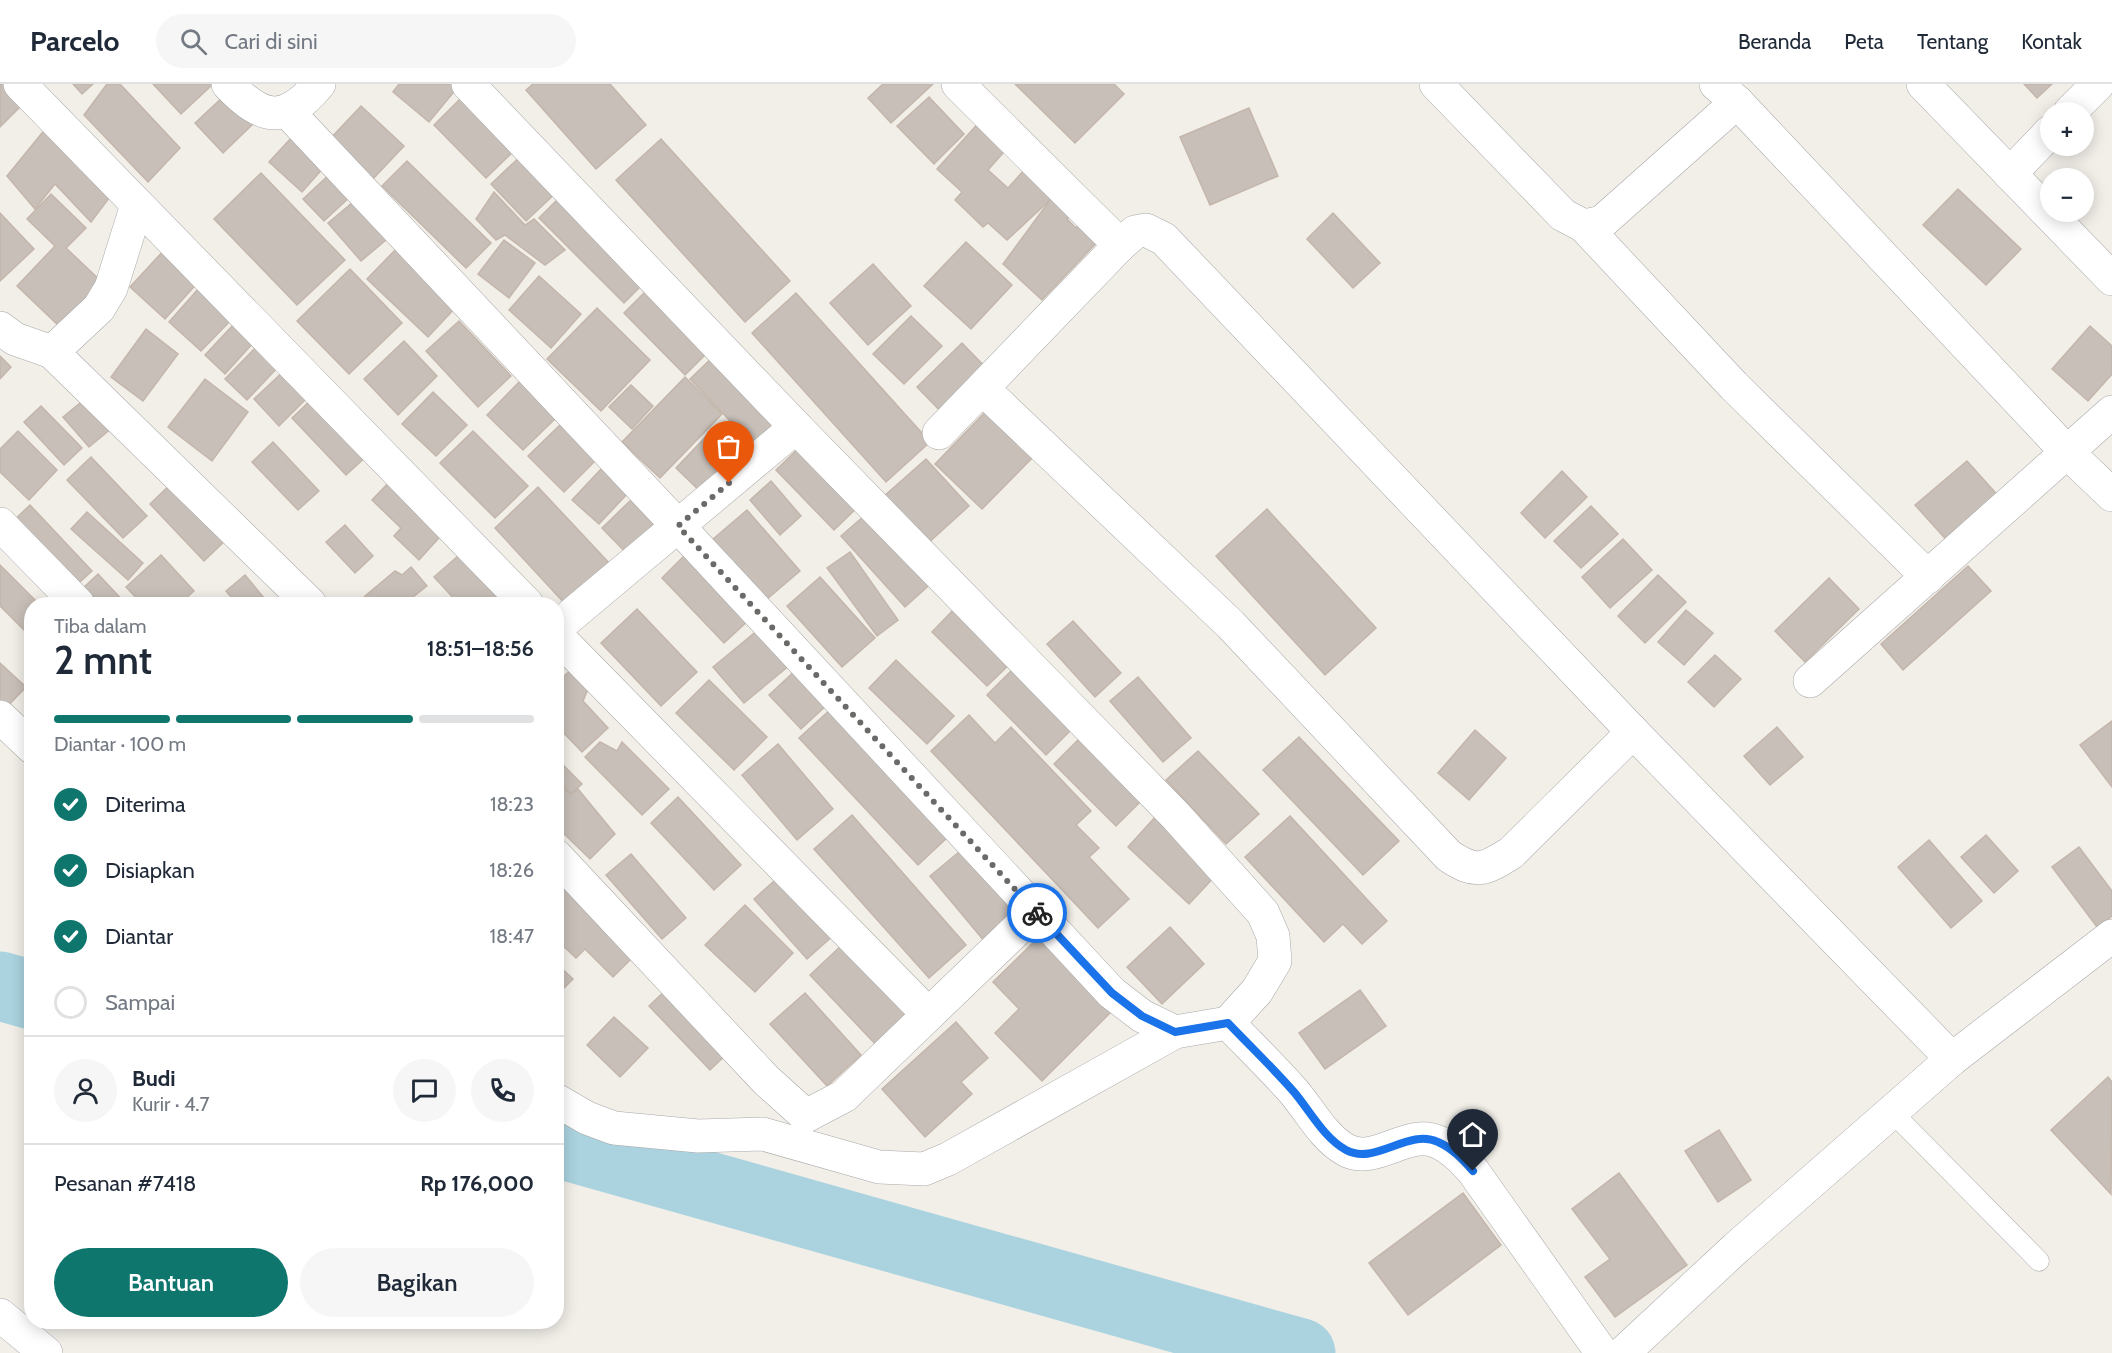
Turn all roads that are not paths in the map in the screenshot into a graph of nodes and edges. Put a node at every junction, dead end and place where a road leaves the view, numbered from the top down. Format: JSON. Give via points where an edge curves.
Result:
{"nodes":[{"id":1,"x":20,"y":84,"type":"edge"},
{"id":2,"x":228,"y":84,"type":"edge"},
{"id":3,"x":318,"y":84,"type":"edge"},
{"id":4,"x":468,"y":84,"type":"edge"},
{"id":5,"x":958,"y":84,"type":"edge"},
{"id":6,"x":1436,"y":84,"type":"edge"},
{"id":7,"x":1923,"y":84,"type":"edge"},
{"id":8,"x":2098,"y":84,"type":"edge"},
{"id":9,"x":1727,"y":93,"type":"edge"},
{"id":10,"x":2080,"y":102,"type":"edge"},
{"id":11,"x":288,"y":112,"type":"junction"},
{"id":12,"x":2040,"y":142,"type":"edge"},
{"id":13,"x":2010,"y":174,"type":"junction"},
{"id":14,"x":137,"y":205,"type":"junction"},
{"id":15,"x":1584,"y":226,"type":"junction"},
{"id":16,"x":1120,"y":245,"type":"junction"},
{"id":17,"x":2112,"y":279,"type":"edge"},
{"id":18,"x":0,"y":328,"type":"edge"},
{"id":19,"x":52,"y":352,"type":"junction"},
{"id":20,"x":983,"y":389,"type":"junction"},
{"id":21,"x":2112,"y":412,"type":"edge"},
{"id":22,"x":796,"y":426,"type":"junction"},
{"id":23,"x":939,"y":433,"type":"dead end"},
{"id":24,"x":2066,"y":452,"type":"junction"},
{"id":25,"x":2112,"y":495,"type":"edge"},
{"id":26,"x":0,"y":524,"type":"edge"},
{"id":27,"x":678,"y":526,"type":"junction"},
{"id":28,"x":1928,"y":577,"type":"junction"},
{"id":29,"x":71,"y":597,"type":"edge"},
{"id":30,"x":303,"y":597,"type":"edge"},
{"id":31,"x":520,"y":597,"type":"edge"},
{"id":32,"x":564,"y":621,"type":"edge"},
{"id":33,"x":564,"y":643,"type":"edge"},
{"id":34,"x":1810,"y":681,"type":"dead end"},
{"id":35,"x":0,"y":717,"type":"edge"},
{"id":36,"x":1634,"y":732,"type":"junction"},
{"id":37,"x":24,"y":740,"type":"edge"},
{"id":38,"x":564,"y":865,"type":"edge"},
{"id":39,"x":1035,"y":912,"type":"junction"},
{"id":40,"x":2112,"y":936,"type":"edge"},
{"id":41,"x":927,"y":1013,"type":"junction"},
{"id":42,"x":1228,"y":1023,"type":"junction"},
{"id":43,"x":1175,"y":1032,"type":"junction"},
{"id":44,"x":1952,"y":1059,"type":"junction"},
{"id":45,"x":564,"y":1105,"type":"edge"},
{"id":46,"x":1892,"y":1111,"type":"junction"},
{"id":47,"x":806,"y":1116,"type":"junction"},
{"id":48,"x":763,"y":1134,"type":"junction"},
{"id":49,"x":2039,"y":1261,"type":"dead end"},
{"id":50,"x":0,"y":1315,"type":"edge"},
{"id":51,"x":34,"y":1349,"type":"edge"},
{"id":52,"x":1602,"y":1353,"type":"edge"},
{"id":53,"x":1623,"y":1353,"type":"edge"}],
"edges":[{"from":1,"to":14,"type":"street"},
{"from":2,"to":11,"type":"street","via":[[245,102],[257,108]]},
{"from":3,"to":11,"type":"street","via":[[305,101]]},
{"from":4,"to":22,"type":"street"},
{"from":5,"to":16,"type":"street"},
{"from":6,"to":15,"type":"street","via":[[1563,215]]},
{"from":7,"to":13,"type":"street"},
{"from":8,"to":10,"type":"street"},
{"from":9,"to":15,"type":"street","via":[[1602,222]]},
{"from":9,"to":24,"type":"street"},
{"from":11,"to":27,"type":"street"},
{"from":12,"to":13,"type":"street"},
{"from":13,"to":17,"type":"street"},
{"from":14,"to":19,"type":"street","via":[[111,288],[99,308]]},
{"from":14,"to":31,"type":"street"},
{"from":15,"to":28,"type":"street","via":[[1734,386]]},
{"from":16,"to":20,"type":"street"},
{"from":16,"to":36,"type":"street","via":[[1135,232],[1146,230],[1164,239]]},
{"from":18,"to":19,"type":"street","via":[[15,339]]},
{"from":19,"to":30,"type":"street"},
{"from":20,"to":23,"type":"street"},
{"from":20,"to":36,"type":"street","via":[[1231,625],[1449,856],[1468,869],[1489,867],[1511,853]]},
{"from":21,"to":24,"type":"street"},
{"from":22,"to":27,"type":"street"},
{"from":22,"to":42,"type":"street","via":[[1176,816],[1263,913],[1273,936],[1275,961],[1257,992]]},
{"from":24,"to":25,"type":"street"},
{"from":24,"to":28,"type":"street"},
{"from":26,"to":29,"type":"street"},
{"from":27,"to":32,"type":"street"},
{"from":27,"to":39,"type":"street"},
{"from":28,"to":34,"type":"street"},
{"from":33,"to":41,"type":"street"},
{"from":35,"to":37,"type":"street"},
{"from":36,"to":44,"type":"street"},
{"from":38,"to":47,"type":"street","via":[[766,1080]]},
{"from":39,"to":41,"type":"street"},
{"from":39,"to":43,"type":"street","via":[[1112,993],[1142,1016]]},
{"from":40,"to":44,"type":"street"},
{"from":41,"to":47,"type":"street","via":[[844,1096]]},
{"from":42,"to":43,"type":"street"},
{"from":42,"to":52,"type":"street","via":[[1347,1151],[1361,1154],[1419,1137],[1452,1149],[1473,1171]]},
{"from":43,"to":48,"type":"street","via":[[924,1169],[879,1167]]},
{"from":44,"to":46,"type":"street"},
{"from":45,"to":48,"type":"street","via":[[615,1128],[698,1136]]},
{"from":46,"to":49,"type":"lane"},
{"from":46,"to":53,"type":"street"},
{"from":47,"to":48,"type":"street"},
{"from":50,"to":51,"type":"street"}]}
